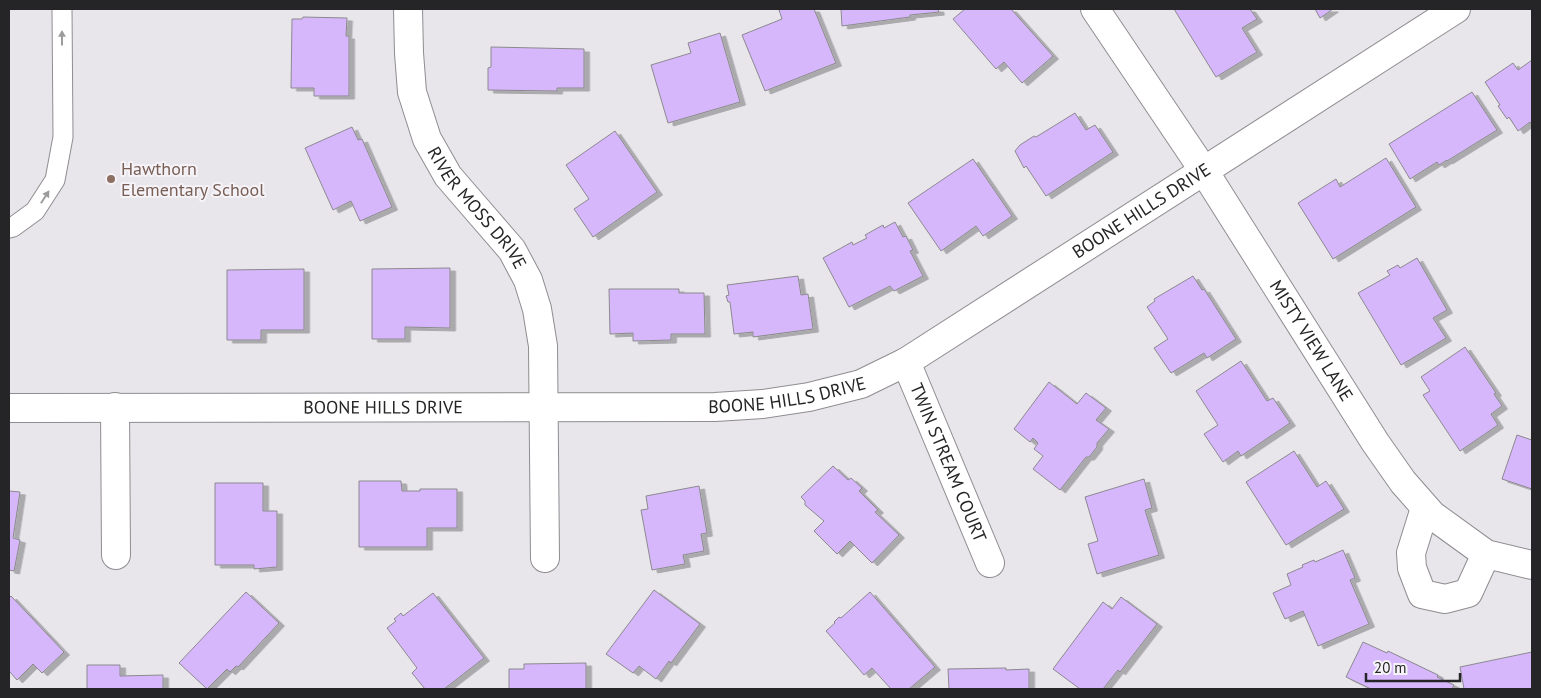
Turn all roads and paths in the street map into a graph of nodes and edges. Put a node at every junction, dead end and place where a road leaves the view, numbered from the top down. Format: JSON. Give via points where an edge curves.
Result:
{"nodes":[{"id":1,"x":62,"y":9,"type":"edge"},
{"id":2,"x":408,"y":9,"type":"edge"},
{"id":3,"x":1095,"y":9,"type":"edge"},
{"id":4,"x":1456,"y":9,"type":"edge"},
{"id":5,"x":1204,"y":171,"type":"junction"},
{"id":6,"x":9,"y":228,"type":"edge"},
{"id":7,"x":906,"y":362,"type":"junction"},
{"id":8,"x":115,"y":407,"type":"junction"},
{"id":9,"x":544,"y":407,"type":"junction"},
{"id":10,"x":9,"y":408,"type":"edge"},
{"id":11,"x":1425,"y":508,"type":"junction"},
{"id":12,"x":1486,"y":554,"type":"junction"},
{"id":13,"x":116,"y":555,"type":"dead end"},
{"id":14,"x":545,"y":558,"type":"dead end"},
{"id":15,"x":990,"y":562,"type":"dead end"},
{"id":16,"x":1532,"y":565,"type":"edge"}],
"edges":[{"from":6,"to":1,"type":"lane","one_way":true,"via":[[35,211],[55,180],[63,137]]},
{"from":2,"to":9,"type":"street","name":"RIVER MOSS DRIVE","via":[[412,92],[427,140],[448,176],[512,250],[528,280],[543,346]]},
{"from":3,"to":5,"type":"street","name":"MISTY VIEW LANE"},
{"from":4,"to":5,"type":"street","name":"BOONE HILLS DRIVE"},
{"from":5,"to":7,"type":"street","name":"BOONE HILLS DRIVE"},
{"from":5,"to":11,"type":"street","name":"MISTY VIEW LANE","via":[[1375,442],[1402,482]]},
{"from":7,"to":9,"type":"street","name":"BOONE HILLS DRIVE","via":[[860,384],[764,404]]},
{"from":7,"to":15,"type":"street","name":"TWIN STREAM COURT"},
{"from":8,"to":9,"type":"street","name":"BOONE HILLS DRIVE"},
{"from":8,"to":10,"type":"street","name":"BOONE HILLS DRIVE"},
{"from":8,"to":13,"type":"street"},
{"from":9,"to":14,"type":"street","name":"RIVER MOSS DRIVE"},
{"from":11,"to":12,"type":"street","name":"MISTY VIEW LANE"},
{"from":11,"to":12,"type":"street","via":[[1411,553],[1412,568],[1422,594],[1445,599],[1468,593]]},
{"from":12,"to":16,"type":"street","name":"MISTY VIEW LANE"}]}
